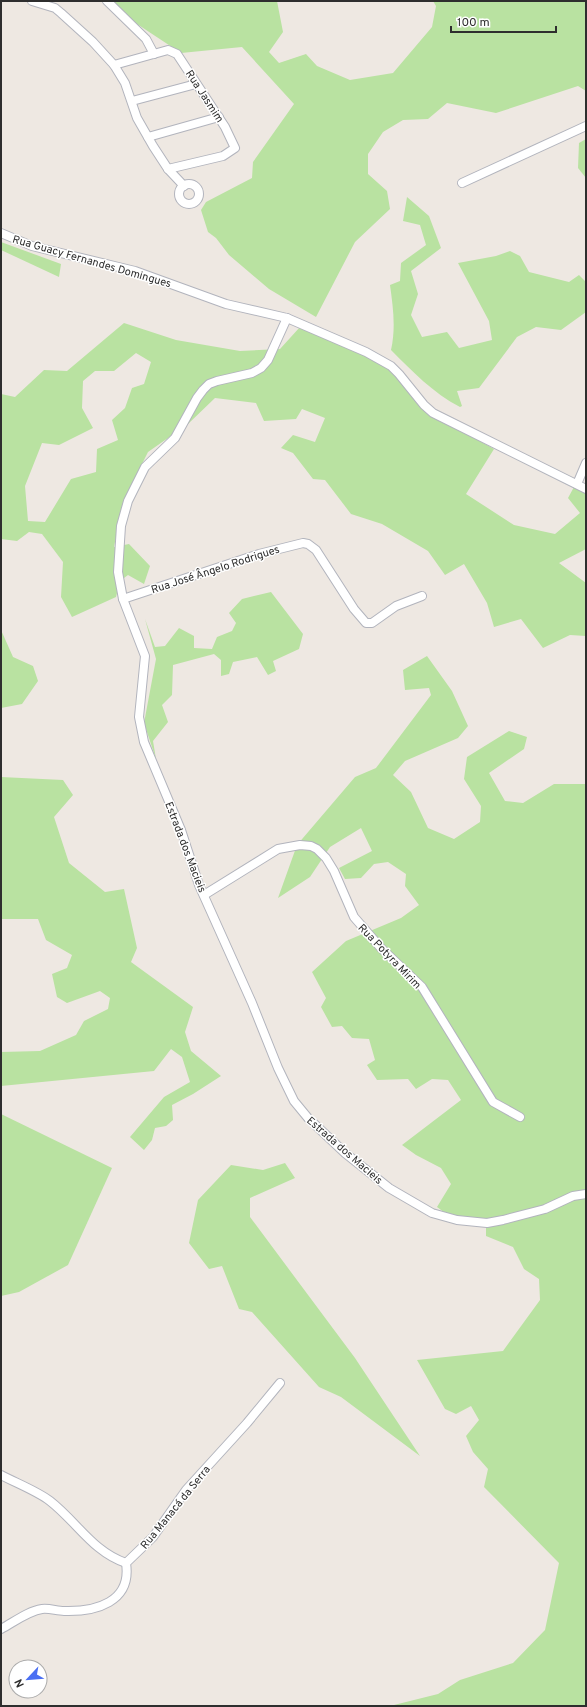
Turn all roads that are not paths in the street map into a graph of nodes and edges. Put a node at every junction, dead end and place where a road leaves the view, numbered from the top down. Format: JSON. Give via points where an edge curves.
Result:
{"nodes":[{"id":1,"x":32,"y":1,"type":"edge"},
{"id":2,"x":107,"y":1,"type":"edge"},
{"id":3,"x":54,"y":5,"type":"edge"},
{"id":4,"x":154,"y":54,"type":"junction"},
{"id":5,"x":114,"y":65,"type":"junction"},
{"id":6,"x":196,"y":84,"type":"junction"},
{"id":7,"x":132,"y":100,"type":"junction"},
{"id":8,"x":219,"y":117,"type":"junction"},
{"id":9,"x":586,"y":126,"type":"edge"},
{"id":10,"x":148,"y":137,"type":"junction"},
{"id":11,"x":168,"y":170,"type":"junction"},
{"id":12,"x":462,"y":183,"type":"dead end"},
{"id":13,"x":184,"y":186,"type":"dead end"},
{"id":14,"x":1,"y":233,"type":"edge"},
{"id":15,"x":287,"y":318,"type":"junction"},
{"id":16,"x":586,"y":463,"type":"edge"},
{"id":17,"x":577,"y":484,"type":"junction"},
{"id":18,"x":586,"y":488,"type":"edge"},
{"id":19,"x":422,"y":596,"type":"dead end"},
{"id":20,"x":123,"y":599,"type":"junction"},
{"id":21,"x":204,"y":895,"type":"junction"},
{"id":22,"x":520,"y":1116,"type":"dead end"},
{"id":23,"x":586,"y":1194,"type":"edge"},
{"id":24,"x":280,"y":1383,"type":"dead end"},
{"id":25,"x":1,"y":1475,"type":"edge"},
{"id":26,"x":126,"y":1563,"type":"junction"},
{"id":27,"x":1,"y":1629,"type":"edge"}],
"edges":[{"from":1,"to":3,"type":"street"},
{"from":2,"to":4,"type":"street","via":[[146,39]]},
{"from":3,"to":5,"type":"street"},
{"from":4,"to":5,"type":"street"},
{"from":4,"to":6,"type":"street","name":"Rua Jasmim","via":[[168,50],[174,52],[180,57]]},
{"from":5,"to":7,"type":"street"},
{"from":6,"to":7,"type":"street"},
{"from":6,"to":8,"type":"street","name":"Rua Jasmim"},
{"from":7,"to":10,"type":"street","via":[[137,118]]},
{"from":8,"to":10,"type":"street"},
{"from":8,"to":11,"type":"street","name":"Rua Jasmim","via":[[235,148],[223,156]]},
{"from":9,"to":12,"type":"street"},
{"from":10,"to":11,"type":"street"},
{"from":11,"to":13,"type":"street"},
{"from":14,"to":15,"type":"street","name":"Rua Guacy Fernandes Domingues","via":[[38,248],[135,271],[226,304]]},
{"from":15,"to":17,"type":"street","name":"Rua Guacy Fernandes Domingues","via":[[360,349],[391,366],[424,406],[433,413]]},
{"from":15,"to":20,"type":"street","name":"Estrada dos Macieis","via":[[268,360],[261,368],[252,374],[217,381],[206,387],[175,438],[145,467],[128,501],[121,526],[118,572]]},
{"from":16,"to":17,"type":"street"},
{"from":17,"to":18,"type":"street","name":"Rua Guacy Fernandes Domingues"},
{"from":19,"to":20,"type":"street","name":"Rua José Ângelo Rodrigues","via":[[396,606],[372,623],[366,622],[354,609],[316,550],[303,543],[259,554]]},
{"from":20,"to":21,"type":"street","name":"Estrada dos Macieis","via":[[145,656],[139,717],[144,742]]},
{"from":21,"to":22,"type":"street","name":"Rua Potyra Mirim","via":[[278,849],[300,845],[317,849],[334,871],[354,917],[422,986],[493,1102]]},
{"from":21,"to":23,"type":"street","name":"Estrada dos Macieis","via":[[294,1102],[345,1153],[389,1188],[432,1213],[457,1220],[487,1223],[518,1217],[545,1209],[573,1196]]},
{"from":24,"to":26,"type":"street","name":"Rua Manacá da Serra","via":[[186,1490],[153,1537]]},
{"from":25,"to":26,"type":"street","via":[[48,1500],[96,1546]]},
{"from":26,"to":27,"type":"street","via":[[127,1573],[117,1597],[99,1608],[64,1611],[44,1608]]}]}
